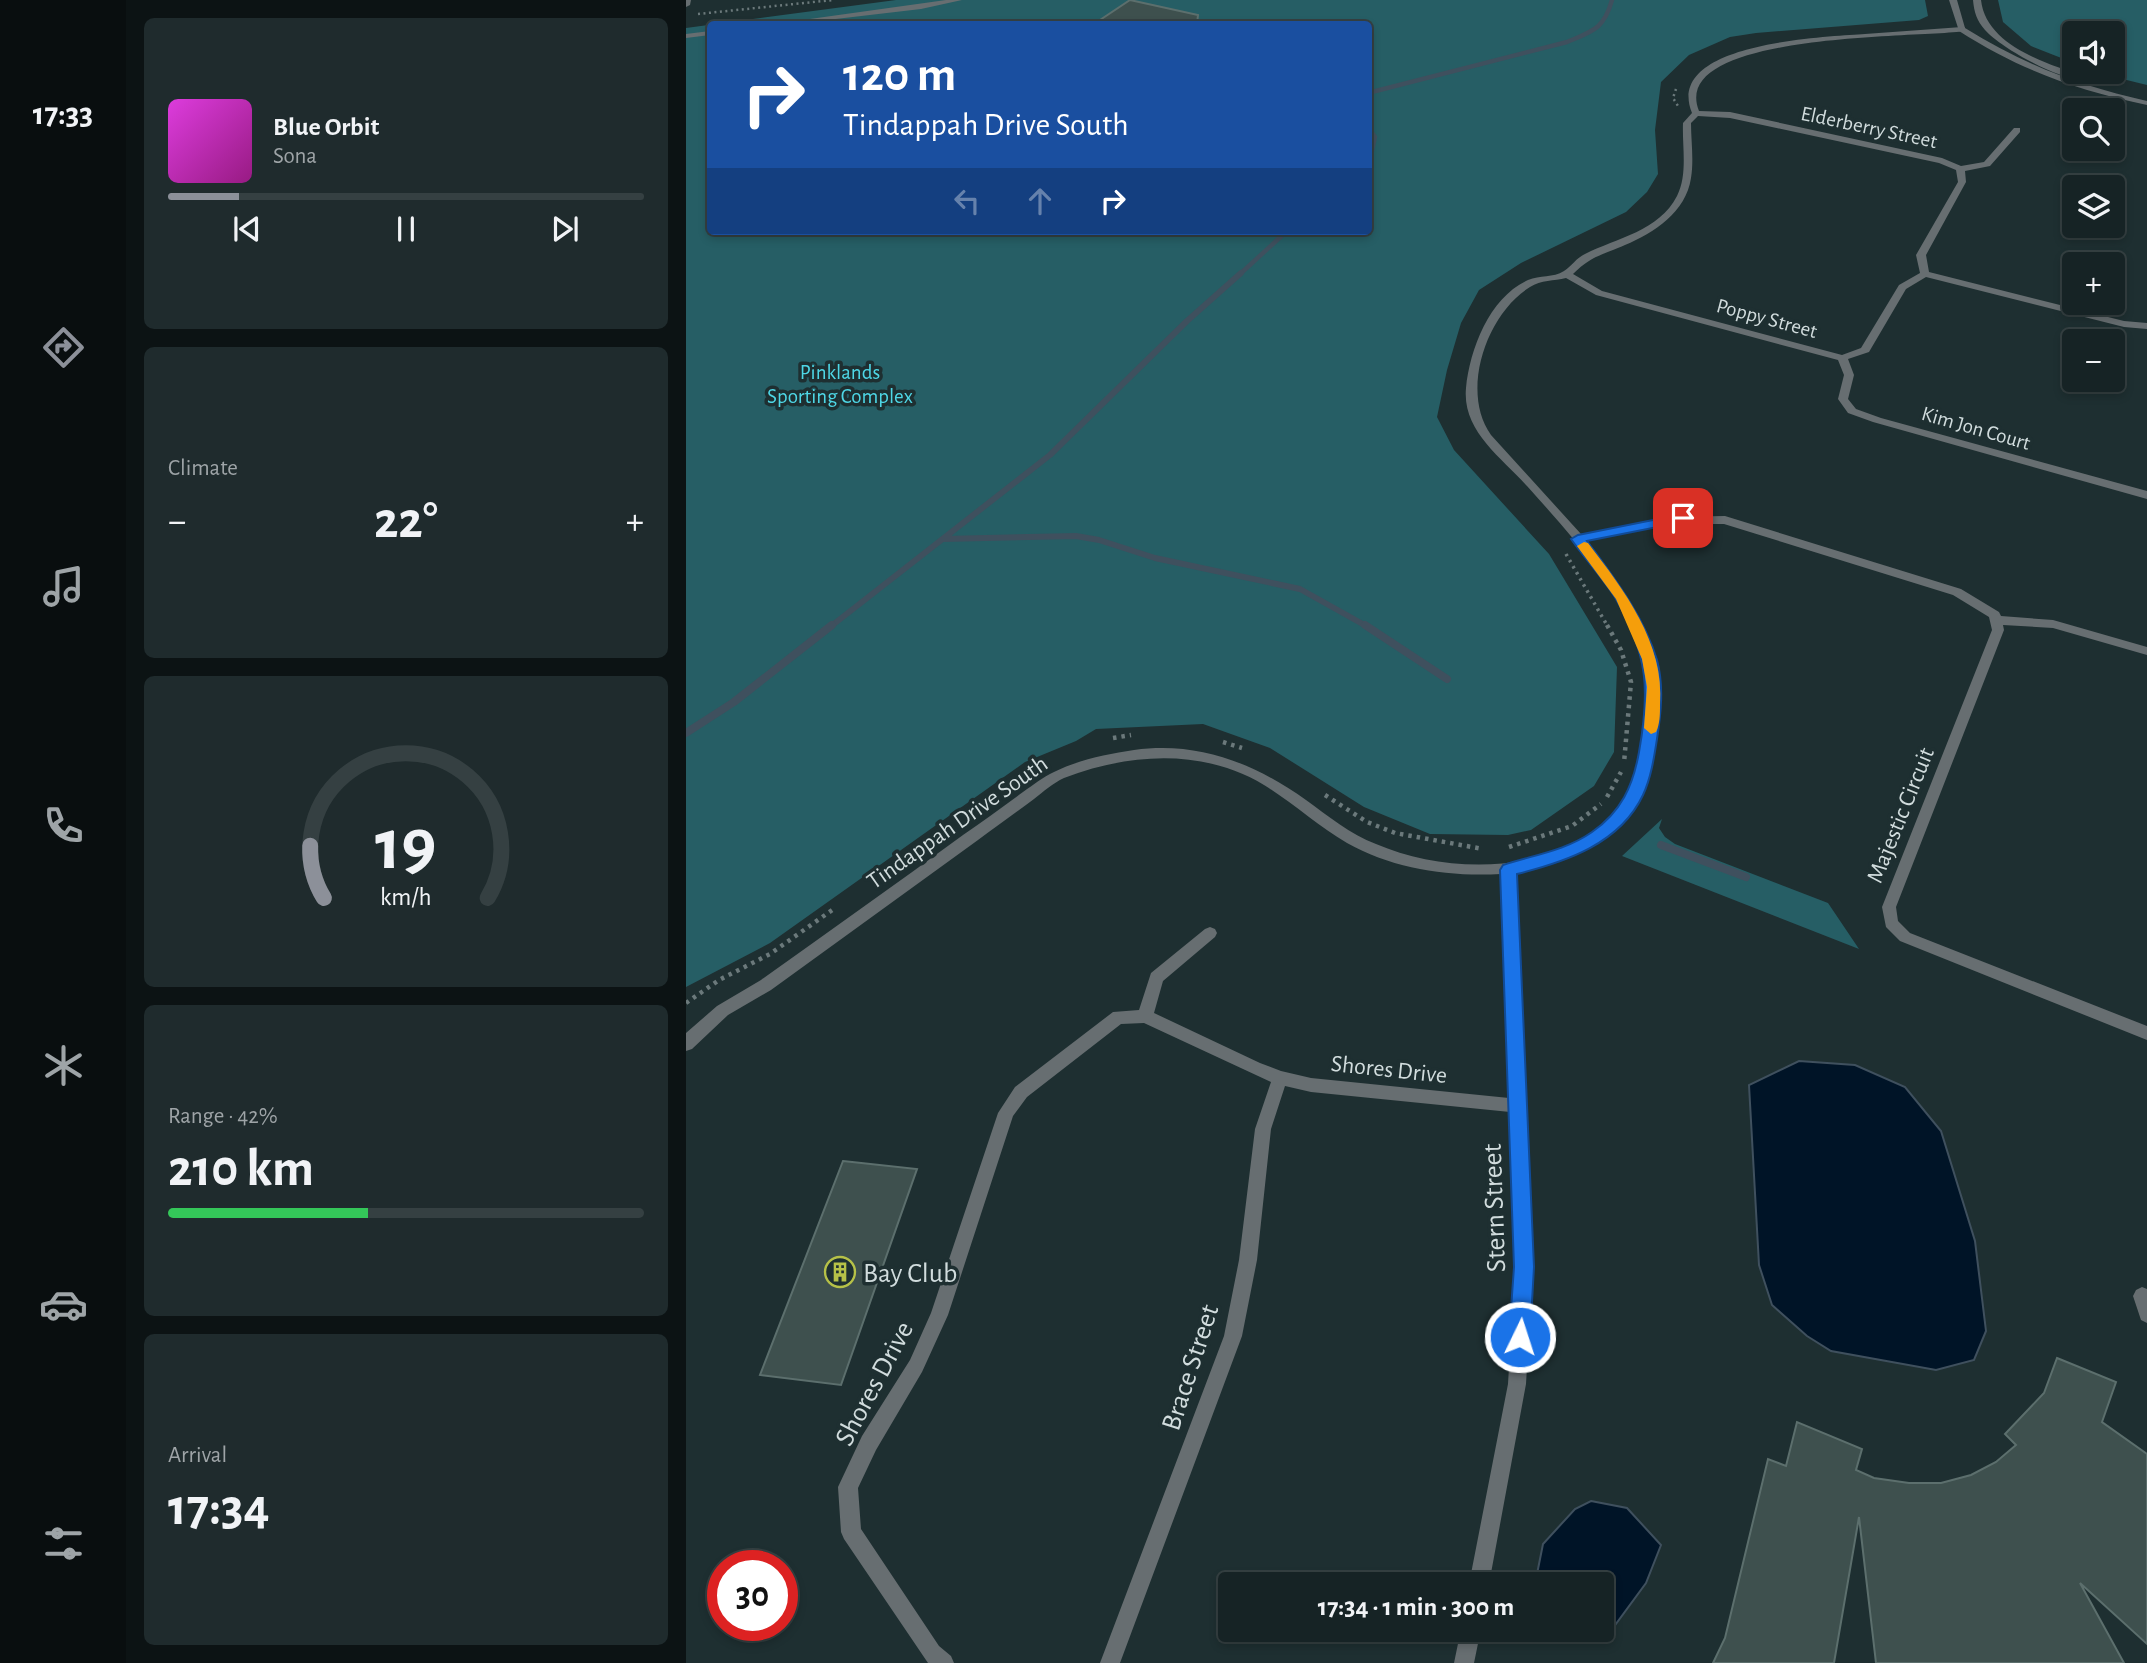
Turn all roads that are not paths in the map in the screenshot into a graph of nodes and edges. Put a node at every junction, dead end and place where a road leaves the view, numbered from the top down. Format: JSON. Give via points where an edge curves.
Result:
{"nodes":[{"id":1,"x":687,"y":0,"type":"edge"},
{"id":2,"x":958,"y":0,"type":"edge"},
{"id":3,"x":1953,"y":0,"type":"edge"},
{"id":4,"x":1977,"y":0,"type":"edge"},
{"id":5,"x":686,"y":5,"type":"edge"},
{"id":6,"x":803,"y":21,"type":"edge"},
{"id":7,"x":1984,"y":27,"type":"junction"},
{"id":8,"x":1962,"y":29,"type":"junction"},
{"id":9,"x":707,"y":33,"type":"edge"},
{"id":10,"x":686,"y":36,"type":"edge"},
{"id":11,"x":2147,"y":95,"type":"edge"},
{"id":12,"x":2147,"y":103,"type":"edge"},
{"id":13,"x":1696,"y":113,"type":"junction"},
{"id":14,"x":2017,"y":130,"type":"dead end"},
{"id":15,"x":1960,"y":169,"type":"junction"},
{"id":16,"x":1567,"y":274,"type":"junction"},
{"id":17,"x":1925,"y":274,"type":"junction"},
{"id":18,"x":2147,"y":326,"type":"edge"},
{"id":19,"x":1842,"y":358,"type":"junction"},
{"id":20,"x":2147,"y":495,"type":"edge"},
{"id":21,"x":1578,"y":539,"type":"junction"},
{"id":22,"x":1996,"y":621,"type":"junction"},
{"id":23,"x":2147,"y":651,"type":"edge"},
{"id":24,"x":1508,"y":870,"type":"junction"},
{"id":25,"x":1210,"y":933,"type":"dead end"},
{"id":26,"x":1145,"y":1016,"type":"junction"},
{"id":27,"x":2147,"y":1033,"type":"edge"},
{"id":28,"x":686,"y":1044,"type":"edge"},
{"id":29,"x":1280,"y":1078,"type":"junction"},
{"id":30,"x":1517,"y":1106,"type":"junction"},
{"id":31,"x":1481,"y":1572,"type":"edge"},
{"id":32,"x":1468,"y":1642,"type":"edge"},
{"id":33,"x":944,"y":1663,"type":"edge"},
{"id":34,"x":1110,"y":1663,"type":"edge"},
{"id":35,"x":1464,"y":1663,"type":"edge"}],
"edges":[{"from":1,"to":5,"type":"street"},
{"from":2,"to":6,"type":"street"},
{"from":3,"to":8,"type":"street"},
{"from":4,"to":7,"type":"street","via":[[1977,16]]},
{"from":7,"to":8,"type":"street"},
{"from":7,"to":11,"type":"street","via":[[2064,73]]},
{"from":8,"to":12,"type":"street","via":[[2029,69],[2096,92]]},
{"from":8,"to":13,"type":"street","via":[[1761,47],[1705,72],[1694,84],[1691,102]]},
{"from":9,"to":10,"type":"street"},
{"from":13,"to":15,"type":"street","name":"Elderberry Street","via":[[1730,115]]},
{"from":13,"to":16,"type":"street","via":[[1687,122],[1686,181],[1680,198],[1656,224],[1584,258]]},
{"from":14,"to":15,"type":"street","via":[[1987,164]]},
{"from":15,"to":17,"type":"street","name":"Elderberry Street","via":[[1962,182],[1921,255]]},
{"from":16,"to":19,"type":"street","name":"Poppy Street","via":[[1599,293]]},
{"from":16,"to":21,"type":"street","name":"Tindappah Drive South","via":[[1534,280],[1489,325],[1470,391],[1475,425]]},
{"from":17,"to":18,"type":"street"},
{"from":17,"to":19,"type":"street","name":"Poppy Street","via":[[1902,287],[1865,350]]},
{"from":19,"to":20,"type":"street","name":"Kim Jon Court","via":[[1849,375],[1843,399],[1852,411]]},
{"from":21,"to":22,"type":"street","via":[[1667,519],[1725,520],[1957,592],[1995,615]]},
{"from":21,"to":24,"type":"street","name":"Tindappah Drive South","via":[[1622,598],[1649,659],[1654,687],[1646,759],[1636,794],[1624,813],[1598,836],[1553,859]]},
{"from":22,"to":23,"type":"street","via":[[2052,622]]},
{"from":22,"to":27,"type":"street","name":"Majestic Circuit","via":[[1998,630],[1889,907],[1891,923],[1905,937]]},
{"from":24,"to":28,"type":"street","name":"Tindappah Drive South","via":[[1464,870],[1392,856],[1367,846],[1233,764],[1195,754],[1149,752],[1101,759],[1056,776],[766,985],[731,1003]]},
{"from":24,"to":30,"type":"street","name":"Stern Street"},
{"from":25,"to":26,"type":"street","via":[[1156,978]]},
{"from":26,"to":29,"type":"street","name":"Shores Drive"},
{"from":26,"to":33,"type":"street","name":"Shores Drive","via":[[1118,1017],[1021,1092],[1006,1112],[939,1315],[848,1488],[850,1532]]},
{"from":29,"to":30,"type":"street","name":"Shores Drive","via":[[1311,1086]]},
{"from":29,"to":34,"type":"street","name":"Brace Street","via":[[1263,1129],[1248,1260],[1233,1336]]},
{"from":30,"to":31,"type":"street","name":"Stern Street","via":[[1524,1267],[1517,1384]]},
{"from":32,"to":35,"type":"street"}]}
